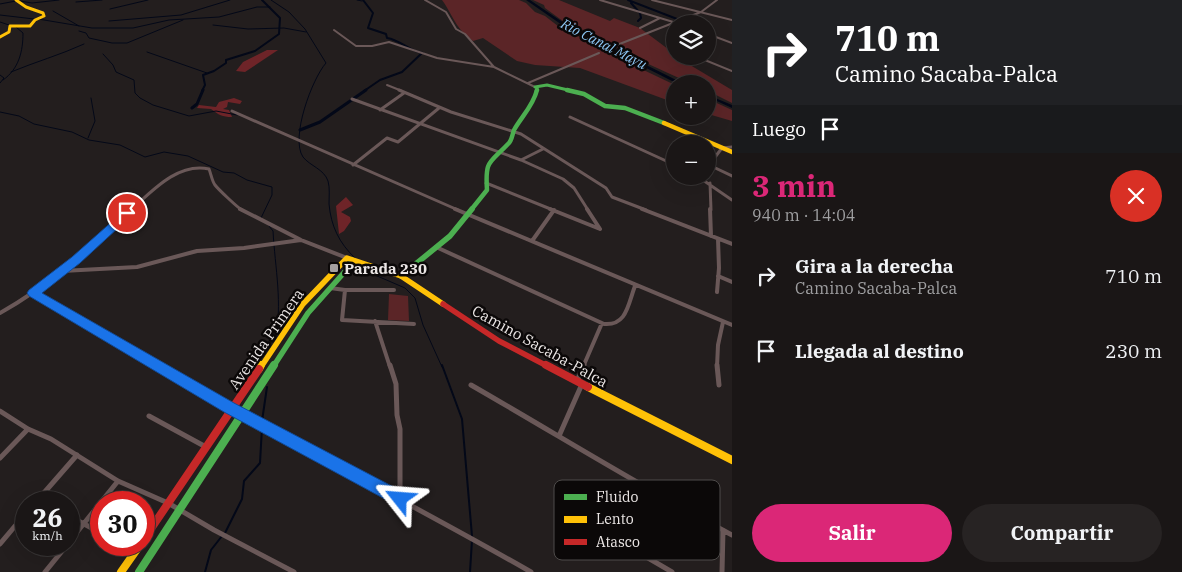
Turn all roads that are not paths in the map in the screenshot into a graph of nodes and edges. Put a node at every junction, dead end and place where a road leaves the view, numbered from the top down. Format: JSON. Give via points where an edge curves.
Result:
{"nodes":[{"id":1,"x":16,"y":0,"type":"edge"},
{"id":2,"x":425,"y":0,"type":"edge"},
{"id":3,"x":600,"y":0,"type":"edge"},
{"id":4,"x":652,"y":0,"type":"edge"},
{"id":5,"x":717,"y":0,"type":"edge"},
{"id":6,"x":701,"y":12,"type":"junction"},
{"id":7,"x":693,"y":15,"type":"edge"},
{"id":8,"x":660,"y":18,"type":"junction"},
{"id":9,"x":666,"y":20,"type":"edge"},
{"id":10,"x":732,"y":20,"type":"edge"},
{"id":11,"x":666,"y":25,"type":"edge"},
{"id":12,"x":640,"y":28,"type":"dead end"},
{"id":13,"x":334,"y":30,"type":"dead end"},
{"id":14,"x":0,"y":37,"type":"edge"},
{"id":15,"x":716,"y":37,"type":"edge"},
{"id":16,"x":732,"y":43,"type":"edge"},
{"id":17,"x":617,"y":45,"type":"dead end"},
{"id":18,"x":599,"y":54,"type":"dead end"},
{"id":19,"x":716,"y":65,"type":"edge"},
{"id":20,"x":494,"y":67,"type":"junction"},
{"id":21,"x":732,"y":71,"type":"edge"},
{"id":22,"x":528,"y":83,"type":"junction"},
{"id":23,"x":387,"y":84,"type":"dead end"},
{"id":24,"x":535,"y":87,"type":"junction"},
{"id":25,"x":404,"y":92,"type":"junction"},
{"id":26,"x":352,"y":98,"type":"dead end"},
{"id":27,"x":439,"y":108,"type":"junction"},
{"id":28,"x":380,"y":110,"type":"junction"},
{"id":29,"x":232,"y":111,"type":"dead end"},
{"id":30,"x":570,"y":117,"type":"dead end"},
{"id":31,"x":419,"y":124,"type":"junction"},
{"id":32,"x":513,"y":132,"type":"junction"},
{"id":33,"x":732,"y":147,"type":"edge"},
{"id":34,"x":544,"y":148,"type":"junction"},
{"id":35,"x":722,"y":148,"type":"junction"},
{"id":36,"x":498,"y":152,"type":"junction"},
{"id":37,"x":732,"y":152,"type":"edge"},
{"id":38,"x":520,"y":160,"type":"junction"},
{"id":39,"x":666,"y":161,"type":"edge"},
{"id":40,"x":353,"y":165,"type":"junction"},
{"id":41,"x":732,"y":176,"type":"edge"},
{"id":42,"x":485,"y":182,"type":"junction"},
{"id":43,"x":710,"y":185,"type":"edge"},
{"id":44,"x":712,"y":185,"type":"edge"},
{"id":45,"x":732,"y":200,"type":"edge"},
{"id":46,"x":554,"y":210,"type":"junction"},
{"id":47,"x":470,"y":214,"type":"junction"},
{"id":48,"x":711,"y":236,"type":"junction"},
{"id":49,"x":718,"y":239,"type":"junction"},
{"id":50,"x":302,"y":240,"type":"junction"},
{"id":51,"x":532,"y":241,"type":"junction"},
{"id":52,"x":732,"y":244,"type":"edge"},
{"id":53,"x":436,"y":248,"type":"junction"},
{"id":54,"x":350,"y":259,"type":"junction"},
{"id":55,"x":62,"y":271,"type":"junction"},
{"id":56,"x":401,"y":276,"type":"junction"},
{"id":57,"x":718,"y":276,"type":"junction"},
{"id":58,"x":732,"y":282,"type":"edge"},
{"id":59,"x":636,"y":286,"type":"junction"},
{"id":60,"x":330,"y":288,"type":"junction"},
{"id":61,"x":346,"y":290,"type":"junction"},
{"id":62,"x":394,"y":290,"type":"dead end"},
{"id":63,"x":717,"y":292,"type":"dead end"},
{"id":64,"x":33,"y":293,"type":"junction"},
{"id":65,"x":0,"y":313,"type":"edge"},
{"id":66,"x":375,"y":321,"type":"junction"},
{"id":67,"x":723,"y":322,"type":"junction"},
{"id":68,"x":414,"y":324,"type":"dead end"},
{"id":69,"x":602,"y":324,"type":"junction"},
{"id":70,"x":732,"y":326,"type":"edge"},
{"id":71,"x":579,"y":383,"type":"junction"},
{"id":72,"x":470,"y":385,"type":"dead end"},
{"id":73,"x":719,"y":385,"type":"dead end"},
{"id":74,"x":233,"y":409,"type":"junction"},
{"id":75,"x":0,"y":411,"type":"edge"},
{"id":76,"x":242,"y":413,"type":"junction"},
{"id":77,"x":149,"y":416,"type":"dead end"},
{"id":78,"x":28,"y":429,"type":"junction"},
{"id":79,"x":559,"y":436,"type":"junction"},
{"id":80,"x":206,"y":447,"type":"junction"},
{"id":81,"x":77,"y":455,"type":"junction"},
{"id":82,"x":0,"y":458,"type":"edge"},
{"id":83,"x":732,"y":460,"type":"edge"},
{"id":84,"x":633,"y":480,"type":"edge"},
{"id":85,"x":118,"y":481,"type":"junction"},
{"id":86,"x":47,"y":491,"type":"edge"},
{"id":87,"x":400,"y":499,"type":"junction"},
{"id":88,"x":168,"y":503,"type":"junction"},
{"id":89,"x":180,"y":509,"type":"junction"},
{"id":90,"x":80,"y":521,"type":"edge"},
{"id":91,"x":155,"y":522,"type":"edge"},
{"id":92,"x":84,"y":523,"type":"junction"},
{"id":93,"x":15,"y":526,"type":"edge"},
{"id":94,"x":90,"y":527,"type":"edge"},
{"id":95,"x":80,"y":528,"type":"edge"},
{"id":96,"x":720,"y":528,"type":"edge"},
{"id":97,"x":723,"y":530,"type":"junction"},
{"id":98,"x":732,"y":535,"type":"edge"},
{"id":99,"x":0,"y":544,"type":"edge"},
{"id":100,"x":59,"y":556,"type":"edge"},
{"id":101,"x":132,"y":556,"type":"edge"},
{"id":102,"x":651,"y":560,"type":"edge"},
{"id":103,"x":46,"y":572,"type":"edge"},
{"id":104,"x":122,"y":572,"type":"edge"},
{"id":105,"x":138,"y":572,"type":"edge"},
{"id":106,"x":294,"y":572,"type":"edge"},
{"id":107,"x":531,"y":572,"type":"edge"},
{"id":108,"x":672,"y":572,"type":"edge"},
{"id":109,"x":722,"y":572,"type":"edge"}],
"edges":[{"from":1,"to":14,"type":"street","via":[[44,16],[30,26],[10,26],[9,32]]},
{"from":2,"to":20,"type":"street","via":[[446,12],[456,29],[466,34]]},
{"from":3,"to":8,"type":"street"},
{"from":4,"to":6,"type":"street"},
{"from":5,"to":6,"type":"street"},
{"from":6,"to":7,"type":"street"},
{"from":6,"to":10,"type":"street"},
{"from":8,"to":9,"type":"street"},
{"from":8,"to":12,"type":"street"},
{"from":11,"to":17,"type":"street"},
{"from":13,"to":20,"type":"street","via":[[356,46],[389,42],[437,58]]},
{"from":15,"to":16,"type":"street"},
{"from":18,"to":22,"type":"street"},
{"from":19,"to":21,"type":"street"},
{"from":20,"to":22,"type":"street"},
{"from":22,"to":24,"type":"street"},
{"from":23,"to":25,"type":"street"},
{"from":24,"to":32,"type":"street","via":[[537,93],[532,108]]},
{"from":24,"to":35,"type":"street","via":[[547,85],[584,94],[605,106],[639,113]]},
{"from":25,"to":27,"type":"street"},
{"from":25,"to":28,"type":"street"},
{"from":26,"to":28,"type":"street"},
{"from":27,"to":31,"type":"street"},
{"from":27,"to":32,"type":"street"},
{"from":28,"to":31,"type":"street"},
{"from":29,"to":40,"type":"street"},
{"from":30,"to":39,"type":"street"},
{"from":31,"to":36,"type":"street"},
{"from":31,"to":40,"type":"street","via":[[398,142],[387,138]]},
{"from":32,"to":34,"type":"street"},
{"from":32,"to":36,"type":"street","via":[[509,144]]},
{"from":33,"to":35,"type":"street"},
{"from":34,"to":38,"type":"street"},
{"from":34,"to":48,"type":"street","via":[[606,188],[612,197]]},
{"from":35,"to":37,"type":"street"},
{"from":35,"to":41,"type":"street","via":[[708,165]]},
{"from":36,"to":38,"type":"street"},
{"from":36,"to":42,"type":"street","via":[[486,166]]},
{"from":38,"to":46,"type":"street","via":[[574,188],[600,228]]},
{"from":40,"to":47,"type":"street"},
{"from":42,"to":46,"type":"street"},
{"from":42,"to":47,"type":"street","via":[[487,190]]},
{"from":43,"to":48,"type":"street"},
{"from":44,"to":45,"type":"street"},
{"from":46,"to":51,"type":"street"},
{"from":47,"to":51,"type":"street"},
{"from":47,"to":53,"type":"street"},
{"from":48,"to":49,"type":"street"},
{"from":49,"to":52,"type":"street"},
{"from":49,"to":57,"type":"street"},
{"from":50,"to":54,"type":"street","name":"Camino Sacaba-Palca"},
{"from":50,"to":55,"type":"street","via":[[197,251],[137,267]]},
{"from":50,"to":55,"type":"street","name":"Camino Sacaba-Palca","via":[[236,207],[215,185],[209,169],[195,167],[158,186]]},
{"from":51,"to":59,"type":"street"},
{"from":53,"to":56,"type":"street"},
{"from":53,"to":69,"type":"street"},
{"from":54,"to":56,"type":"street","name":"Camino Sacaba-Palca"},
{"from":54,"to":60,"type":"street","name":"Avenida Primera","via":[[349,267]]},
{"from":54,"to":74,"type":"street","name":"Avenida Primera","via":[[303,304]]},
{"from":55,"to":64,"type":"street","name":"Camino Sacaba-Palca"},
{"from":56,"to":71,"type":"street","name":"Camino Sacaba-Palca","via":[[478,329]]},
{"from":57,"to":58,"type":"street"},
{"from":57,"to":63,"type":"street"},
{"from":59,"to":67,"type":"street"},
{"from":59,"to":69,"type":"street","via":[[622,320],[614,325]]},
{"from":60,"to":61,"type":"street"},
{"from":60,"to":76,"type":"street","name":"Avenida Primera","via":[[308,312]]},
{"from":61,"to":62,"type":"street"},
{"from":61,"to":66,"type":"street","via":[[342,320]]},
{"from":64,"to":65,"type":"street","name":"Camino Sacaba-Palca"},
{"from":64,"to":74,"type":"street"},
{"from":66,"to":68,"type":"street"},
{"from":66,"to":87,"type":"street","via":[[396,384]]},
{"from":67,"to":70,"type":"street"},
{"from":67,"to":73,"type":"street","via":[[716,373]]},
{"from":69,"to":71,"type":"street"},
{"from":71,"to":79,"type":"street"},
{"from":71,"to":83,"type":"street","name":"Camino Sacaba-Palca"},
{"from":72,"to":79,"type":"street"},
{"from":74,"to":76,"type":"street"},
{"from":74,"to":80,"type":"street","name":"Avenida Primera"},
{"from":75,"to":78,"type":"street"},
{"from":76,"to":87,"type":"street"},
{"from":76,"to":89,"type":"street","name":"Avenida Primera"},
{"from":77,"to":80,"type":"street"},
{"from":78,"to":81,"type":"street"},
{"from":78,"to":82,"type":"street"},
{"from":79,"to":84,"type":"street"},
{"from":80,"to":88,"type":"street","name":"Avenida Primera"},
{"from":81,"to":85,"type":"street"},
{"from":81,"to":86,"type":"street"},
{"from":85,"to":88,"type":"street"},
{"from":85,"to":92,"type":"street"},
{"from":87,"to":107,"type":"street"},
{"from":88,"to":89,"type":"street"},
{"from":88,"to":91,"type":"street","name":"Avenida Primera"},
{"from":89,"to":105,"type":"street","name":"Avenida Primera"},
{"from":89,"to":106,"type":"street"},
{"from":90,"to":92,"type":"street"},
{"from":92,"to":94,"type":"street"},
{"from":92,"to":95,"type":"street"},
{"from":93,"to":99,"type":"street"},
{"from":96,"to":97,"type":"street"},
{"from":97,"to":98,"type":"street"},
{"from":97,"to":109,"type":"street"},
{"from":100,"to":103,"type":"street"},
{"from":101,"to":104,"type":"street"},
{"from":102,"to":108,"type":"street"}]}
